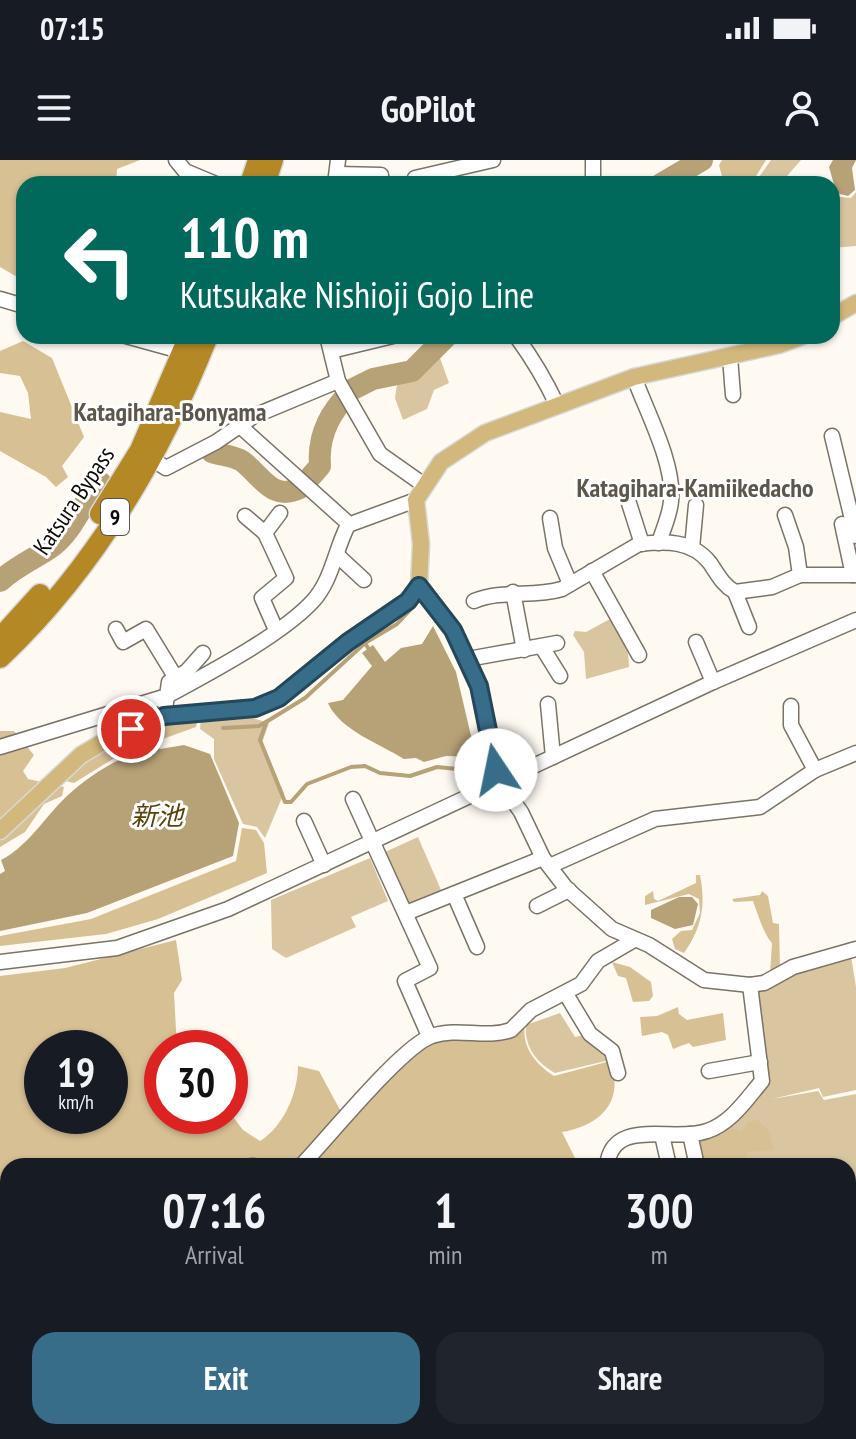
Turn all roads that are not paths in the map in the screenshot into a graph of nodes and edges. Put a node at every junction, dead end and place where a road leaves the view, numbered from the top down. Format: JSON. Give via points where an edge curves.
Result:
{"nodes":[{"id":1,"x":176,"y":160,"type":"edge"},
{"id":2,"x":493,"y":160,"type":"edge"},
{"id":3,"x":337,"y":173,"type":"edge"},
{"id":4,"x":381,"y":175,"type":"dead end"},
{"id":5,"x":197,"y":176,"type":"edge"},
{"id":6,"x":424,"y":176,"type":"edge"},
{"id":7,"x":169,"y":344,"type":"edge"},
{"id":8,"x":329,"y":344,"type":"edge"},
{"id":9,"x":360,"y":344,"type":"edge"},
{"id":10,"x":520,"y":344,"type":"edge"},
{"id":11,"x":775,"y":344,"type":"edge"},
{"id":12,"x":191,"y":348,"type":"edge"},
{"id":13,"x":331,"y":351,"type":"junction"},
{"id":14,"x":730,"y":357,"type":"junction"},
{"id":15,"x":634,"y":377,"type":"junction"},
{"id":16,"x":338,"y":381,"type":"junction"},
{"id":17,"x":733,"y":395,"type":"dead end"},
{"id":18,"x":557,"y":405,"type":"junction"},
{"id":19,"x":240,"y":426,"type":"junction"},
{"id":20,"x":832,"y":436,"type":"dead end"},
{"id":21,"x":152,"y":459,"type":"junction"},
{"id":22,"x":420,"y":493,"type":"junction"},
{"id":23,"x":627,"y":497,"type":"dead end"},
{"id":24,"x":696,"y":505,"type":"dead end"},
{"id":25,"x":280,"y":513,"type":"dead end"},
{"id":26,"x":785,"y":515,"type":"dead end"},
{"id":27,"x":245,"y":516,"type":"dead end"},
{"id":28,"x":550,"y":518,"type":"dead end"},
{"id":29,"x":349,"y":524,"type":"junction"},
{"id":30,"x":842,"y":524,"type":"dead end"},
{"id":31,"x":265,"y":533,"type":"junction"},
{"id":32,"x":856,"y":536,"type":"edge"},
{"id":33,"x":659,"y":543,"type":"junction"},
{"id":34,"x":642,"y":544,"type":"junction"},
{"id":35,"x":692,"y":548,"type":"junction"},
{"id":36,"x":337,"y":555,"type":"junction"},
{"id":37,"x":592,"y":571,"type":"junction"},
{"id":38,"x":800,"y":575,"type":"junction"},
{"id":39,"x":854,"y":575,"type":"edge"},
{"id":40,"x":364,"y":580,"type":"dead end"},
{"id":41,"x":570,"y":584,"type":"junction"},
{"id":42,"x":419,"y":586,"type":"junction"},
{"id":43,"x":513,"y":592,"type":"junction"},
{"id":44,"x":735,"y":592,"type":"junction"},
{"id":45,"x":474,"y":601,"type":"dead end"},
{"id":46,"x":856,"y":620,"type":"edge"},
{"id":47,"x":749,"y":627,"type":"dead end"},
{"id":48,"x":116,"y":629,"type":"dead end"},
{"id":49,"x":276,"y":630,"type":"junction"},
{"id":50,"x":4,"y":641,"type":"edge"},
{"id":51,"x":696,"y":642,"type":"dead end"},
{"id":52,"x":524,"y":650,"type":"junction"},
{"id":53,"x":203,"y":653,"type":"dead end"},
{"id":54,"x":639,"y":655,"type":"dead end"},
{"id":55,"x":468,"y":659,"type":"junction"},
{"id":56,"x":560,"y":676,"type":"dead end"},
{"id":57,"x":176,"y":678,"type":"junction"},
{"id":58,"x":713,"y":682,"type":"junction"},
{"id":59,"x":167,"y":696,"type":"junction"},
{"id":60,"x":548,"y":704,"type":"dead end"},
{"id":61,"x":794,"y":711,"type":"dead end"},
{"id":62,"x":164,"y":716,"type":"junction"},
{"id":63,"x":0,"y":747,"type":"edge"},
{"id":64,"x":856,"y":753,"type":"edge"},
{"id":65,"x":553,"y":757,"type":"junction"},
{"id":66,"x":815,"y":770,"type":"junction"},
{"id":67,"x":500,"y":782,"type":"junction"},
{"id":68,"x":353,"y":799,"type":"dead end"},
{"id":69,"x":304,"y":821,"type":"dead end"},
{"id":70,"x":0,"y":831,"type":"edge"},
{"id":71,"x":374,"y":841,"type":"junction"},
{"id":72,"x":548,"y":861,"type":"junction"},
{"id":73,"x":324,"y":865,"type":"junction"},
{"id":74,"x":569,"y":890,"type":"junction"},
{"id":75,"x":454,"y":894,"type":"junction"},
{"id":76,"x":537,"y":906,"type":"dead end"},
{"id":77,"x":406,"y":913,"type":"junction"},
{"id":78,"x":634,"y":940,"type":"junction"},
{"id":79,"x":477,"y":947,"type":"dead end"},
{"id":80,"x":856,"y":949,"type":"edge"},
{"id":81,"x":0,"y":962,"type":"edge"},
{"id":82,"x":750,"y":985,"type":"junction"},
{"id":83,"x":566,"y":994,"type":"junction"},
{"id":84,"x":429,"y":1036,"type":"junction"},
{"id":85,"x":760,"y":1062,"type":"junction"},
{"id":86,"x":709,"y":1071,"type":"dead end"},
{"id":87,"x":618,"y":1073,"type":"dead end"},
{"id":88,"x":690,"y":1134,"type":"junction"},
{"id":89,"x":662,"y":1135,"type":"junction"},
{"id":90,"x":308,"y":1158,"type":"edge"},
{"id":91,"x":608,"y":1158,"type":"edge"},
{"id":92,"x":667,"y":1158,"type":"edge"},
{"id":93,"x":695,"y":1158,"type":"edge"}],
"edges":[{"from":1,"to":5,"type":"street"},
{"from":2,"to":6,"type":"street"},
{"from":3,"to":4,"type":"street"},
{"from":7,"to":12,"type":"street"},
{"from":8,"to":13,"type":"street"},
{"from":9,"to":13,"type":"street"},
{"from":10,"to":18,"type":"street","via":[[540,368]]},
{"from":11,"to":14,"type":"main road"},
{"from":12,"to":21,"type":"highway","name":"Katsura Bypass","number":"9"},
{"from":12,"to":50,"type":"highway","name":"Katsura Bypass","number":"9","via":[[106,506]]},
{"from":13,"to":16,"type":"street"},
{"from":14,"to":15,"type":"main road"},
{"from":14,"to":17,"type":"street"},
{"from":15,"to":18,"type":"main road"},
{"from":15,"to":33,"type":"street","via":[[662,448],[671,489]]},
{"from":16,"to":19,"type":"street"},
{"from":16,"to":22,"type":"street","via":[[380,454]]},
{"from":18,"to":22,"type":"main road","via":[[485,433],[441,462]]},
{"from":19,"to":21,"type":"street","via":[[166,468]]},
{"from":19,"to":29,"type":"street"},
{"from":20,"to":32,"type":"street"},
{"from":21,"to":50,"type":"highway","name":"Katsura Bypass","number":"9","via":[[80,567]]},
{"from":22,"to":29,"type":"street"},
{"from":22,"to":42,"type":"main road"},
{"from":23,"to":34,"type":"street"},
{"from":24,"to":35,"type":"street"},
{"from":25,"to":31,"type":"street"},
{"from":26,"to":38,"type":"street"},
{"from":27,"to":31,"type":"street"},
{"from":28,"to":41,"type":"street"},
{"from":29,"to":36,"type":"street"},
{"from":30,"to":39,"type":"street"},
{"from":31,"to":49,"type":"street","via":[[286,578],[262,598]]},
{"from":33,"to":34,"type":"street"},
{"from":33,"to":35,"type":"street"},
{"from":34,"to":37,"type":"street"},
{"from":35,"to":44,"type":"street"},
{"from":36,"to":40,"type":"street"},
{"from":36,"to":49,"type":"street","via":[[313,601]]},
{"from":37,"to":41,"type":"street"},
{"from":37,"to":54,"type":"street"},
{"from":38,"to":39,"type":"street"},
{"from":38,"to":44,"type":"street","via":[[772,587]]},
{"from":41,"to":43,"type":"street","via":[[548,593]]},
{"from":42,"to":55,"type":"street"},
{"from":42,"to":62,"type":"main road","via":[[408,601],[279,698],[255,708]]},
{"from":43,"to":45,"type":"street"},
{"from":43,"to":52,"type":"street"},
{"from":44,"to":47,"type":"street"},
{"from":46,"to":58,"type":"street"},
{"from":48,"to":57,"type":"street","via":[[123,642],[146,629]]},
{"from":49,"to":59,"type":"street"},
{"from":51,"to":58,"type":"street"},
{"from":52,"to":55,"type":"street"},
{"from":52,"to":56,"type":"street","via":[[550,645]]},
{"from":53,"to":57,"type":"street"},
{"from":55,"to":67,"type":"street"},
{"from":57,"to":59,"type":"street","via":[[169,682]]},
{"from":58,"to":65,"type":"street"},
{"from":59,"to":62,"type":"street"},
{"from":59,"to":63,"type":"street"},
{"from":60,"to":65,"type":"street"},
{"from":61,"to":66,"type":"street","via":[[791,725]]},
{"from":62,"to":70,"type":"main road","via":[[81,755]]},
{"from":64,"to":66,"type":"street"},
{"from":65,"to":67,"type":"street"},
{"from":66,"to":72,"type":"street","via":[[760,807],[655,819]]},
{"from":67,"to":71,"type":"street"},
{"from":67,"to":72,"type":"street"},
{"from":68,"to":71,"type":"street"},
{"from":69,"to":73,"type":"street"},
{"from":71,"to":73,"type":"street"},
{"from":71,"to":77,"type":"street"},
{"from":72,"to":74,"type":"street"},
{"from":72,"to":75,"type":"street"},
{"from":73,"to":81,"type":"street","via":[[228,909],[129,944]]},
{"from":74,"to":76,"type":"street"},
{"from":74,"to":78,"type":"street","via":[[612,929]]},
{"from":75,"to":77,"type":"street"},
{"from":75,"to":79,"type":"street"},
{"from":77,"to":84,"type":"street","via":[[430,968],[405,981]]},
{"from":78,"to":82,"type":"street","via":[[704,980]]},
{"from":78,"to":83,"type":"street","via":[[598,961]]},
{"from":80,"to":82,"type":"street"},
{"from":82,"to":85,"type":"street"},
{"from":83,"to":84,"type":"street","via":[[531,1010],[505,1032]]},
{"from":83,"to":87,"type":"street","via":[[590,1034],[612,1051]]},
{"from":84,"to":90,"type":"street"},
{"from":85,"to":86,"type":"street"},
{"from":85,"to":88,"type":"street","via":[[762,1081],[743,1104],[720,1125]]},
{"from":88,"to":89,"type":"street"},
{"from":88,"to":93,"type":"street"},
{"from":89,"to":91,"type":"street","via":[[617,1141]]},
{"from":89,"to":92,"type":"street"}]}
